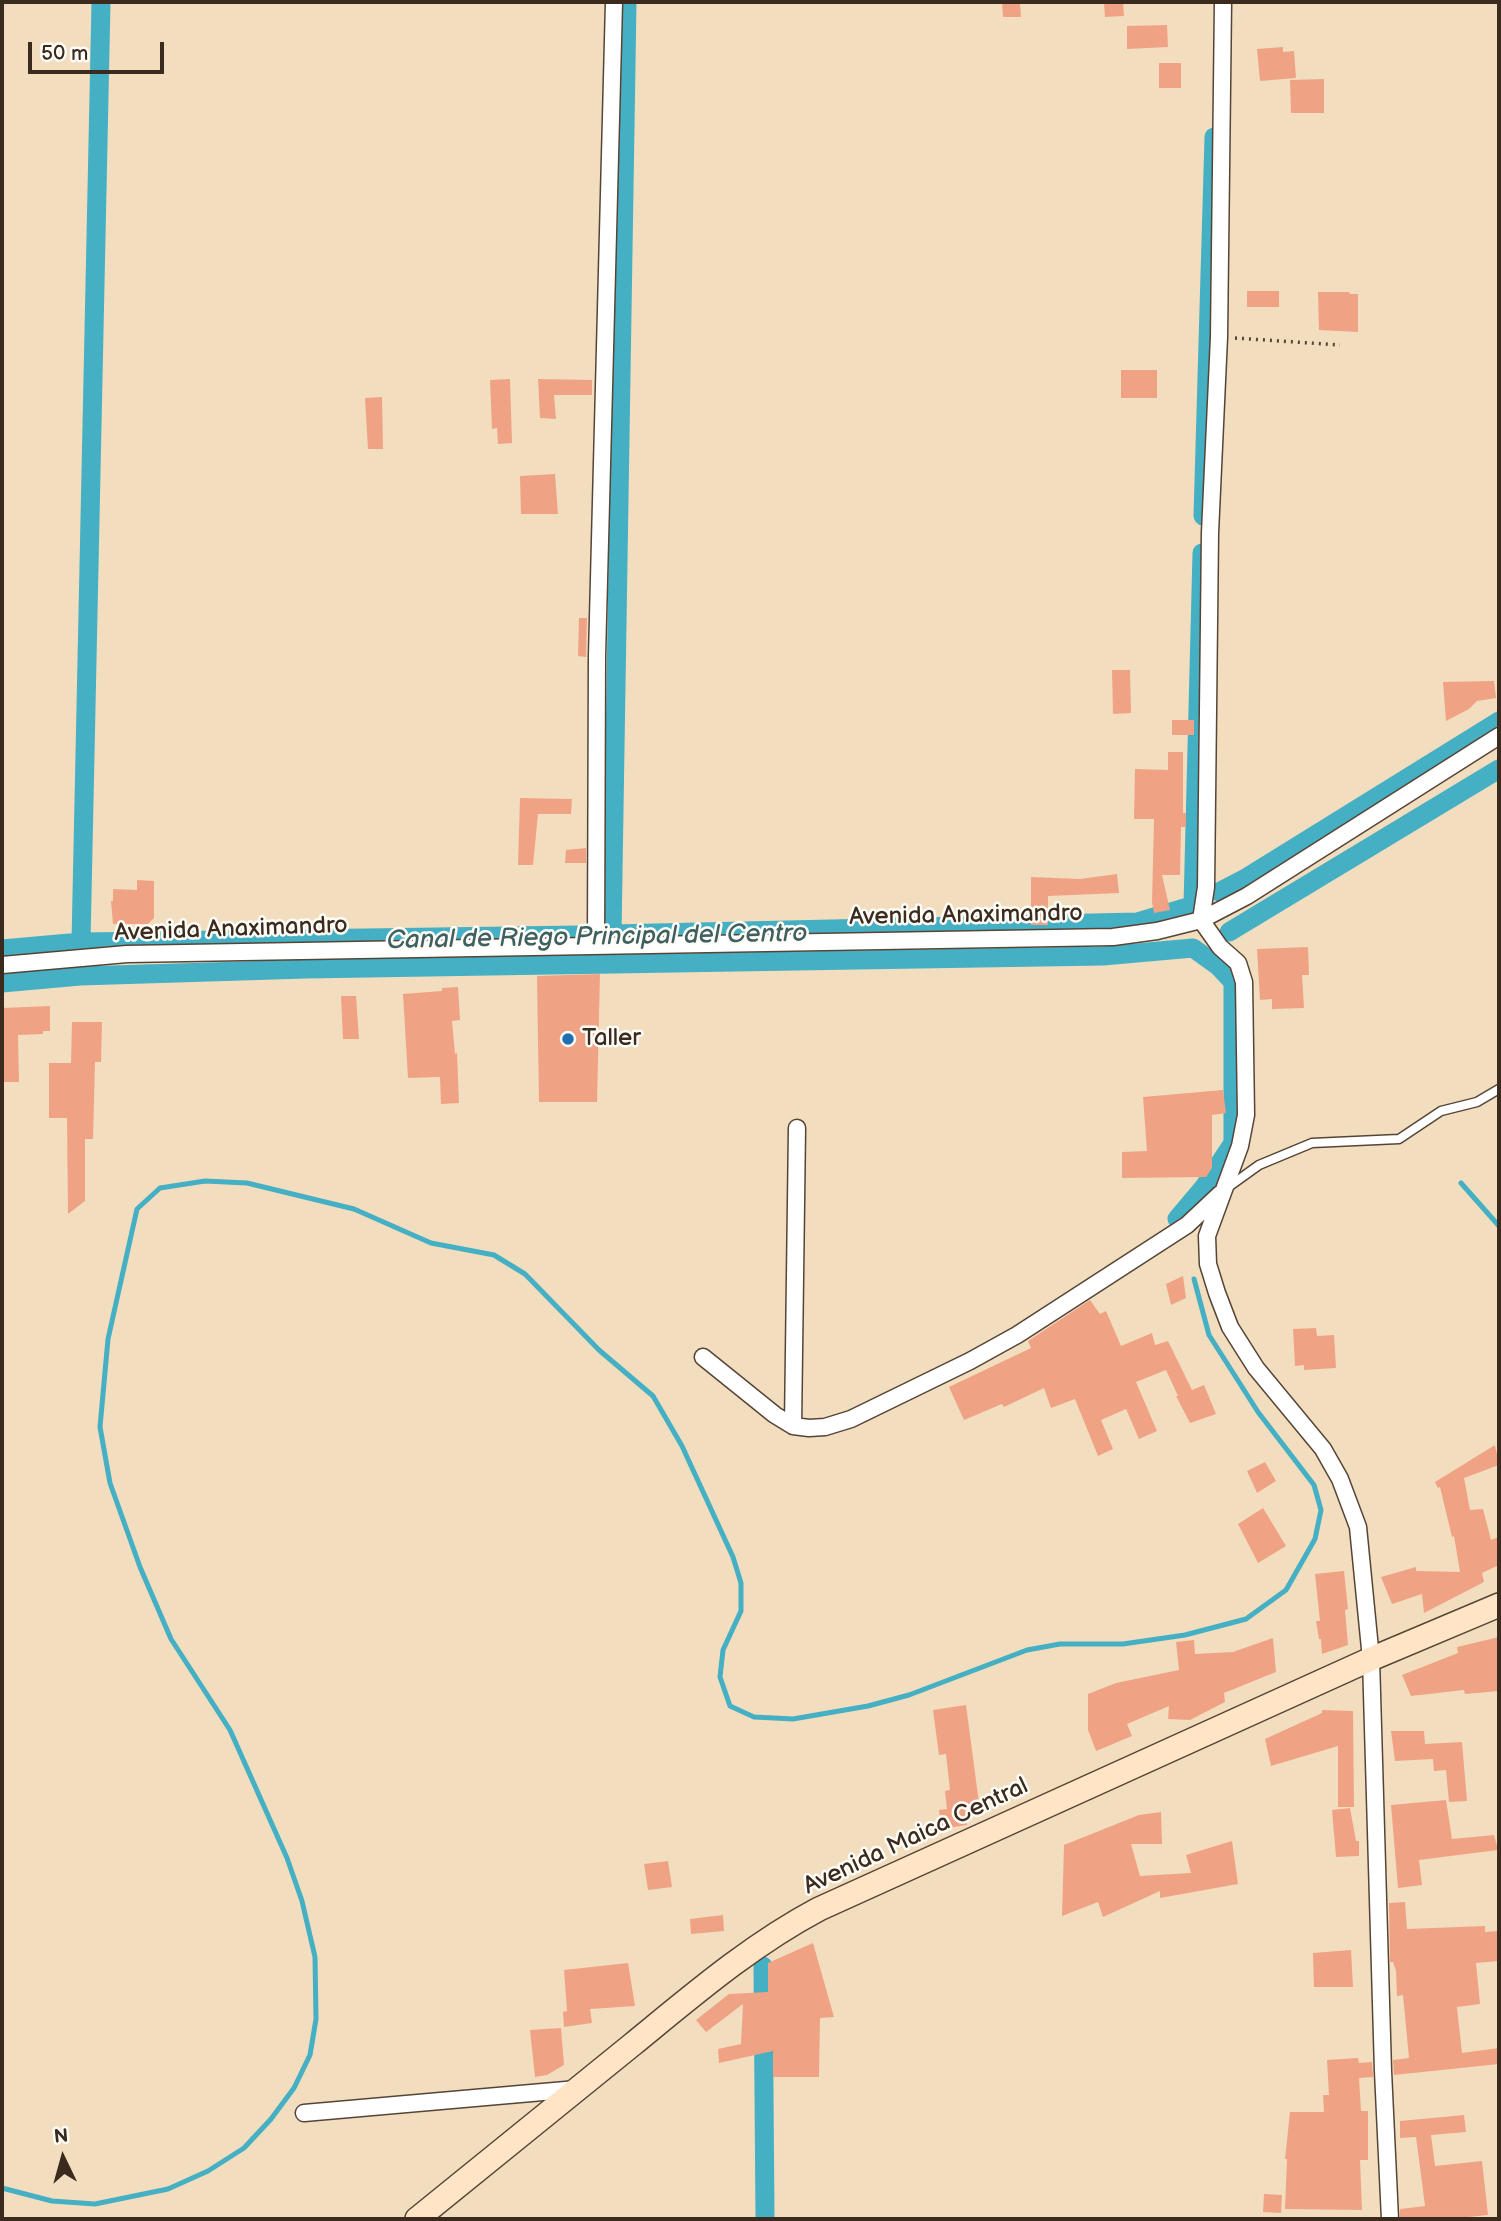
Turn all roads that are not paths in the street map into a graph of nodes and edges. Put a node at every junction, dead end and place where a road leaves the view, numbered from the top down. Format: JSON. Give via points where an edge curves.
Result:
{"nodes":[{"id":1,"x":614,"y":2,"type":"edge"},
{"id":2,"x":1223,"y":2,"type":"edge"},
{"id":3,"x":1499,"y":736,"type":"edge"},
{"id":4,"x":1201,"y":920,"type":"junction"},
{"id":5,"x":596,"y":944,"type":"junction"},
{"id":6,"x":2,"y":965,"type":"edge"},
{"id":7,"x":1499,"y":1089,"type":"edge"},
{"id":8,"x":797,"y":1128,"type":"dead end"},
{"id":9,"x":1224,"y":1191,"type":"junction"},
{"id":10,"x":703,"y":1357,"type":"dead end"},
{"id":11,"x":793,"y":1426,"type":"junction"},
{"id":12,"x":1499,"y":1605,"type":"edge"},
{"id":13,"x":1371,"y":1659,"type":"junction"},
{"id":14,"x":577,"y":2089,"type":"junction"},
{"id":15,"x":304,"y":2113,"type":"dead end"},
{"id":16,"x":417,"y":2219,"type":"edge"},
{"id":17,"x":1390,"y":2219,"type":"edge"}],
"edges":[{"from":1,"to":5,"type":"street","via":[[597,656]]},
{"from":2,"to":4,"type":"street","via":[[1206,887]]},
{"from":3,"to":4,"type":"street","name":"Avenida Anaximandro","via":[[1247,896]]},
{"from":4,"to":5,"type":"street","name":"Avenida Anaximandro","via":[[1113,937]]},
{"from":4,"to":9,"type":"street","via":[[1238,963],[1244,982],[1246,1115]]},
{"from":5,"to":6,"type":"street","name":"Avenida Anaximandro","via":[[127,954]]},
{"from":7,"to":9,"type":"lane","via":[[1477,1102],[1441,1111],[1399,1139],[1312,1143],[1259,1165]]},
{"from":8,"to":11,"type":"street"},
{"from":9,"to":11,"type":"street","via":[[1187,1225],[970,1361],[851,1419],[825,1427]]},
{"from":9,"to":13,"type":"street","via":[[1208,1236],[1217,1293],[1230,1327],[1256,1368],[1311,1434],[1340,1479],[1358,1527]]},
{"from":10,"to":11,"type":"street"},
{"from":12,"to":13,"type":"street","name":"Avenida Maica Central"},
{"from":13,"to":14,"type":"street","name":"Avenida Maica Central","via":[[797,1920],[762,1941]]},
{"from":13,"to":17,"type":"street"},
{"from":14,"to":15,"type":"street"},
{"from":14,"to":16,"type":"street","name":"Avenida Maica Central"}]}
